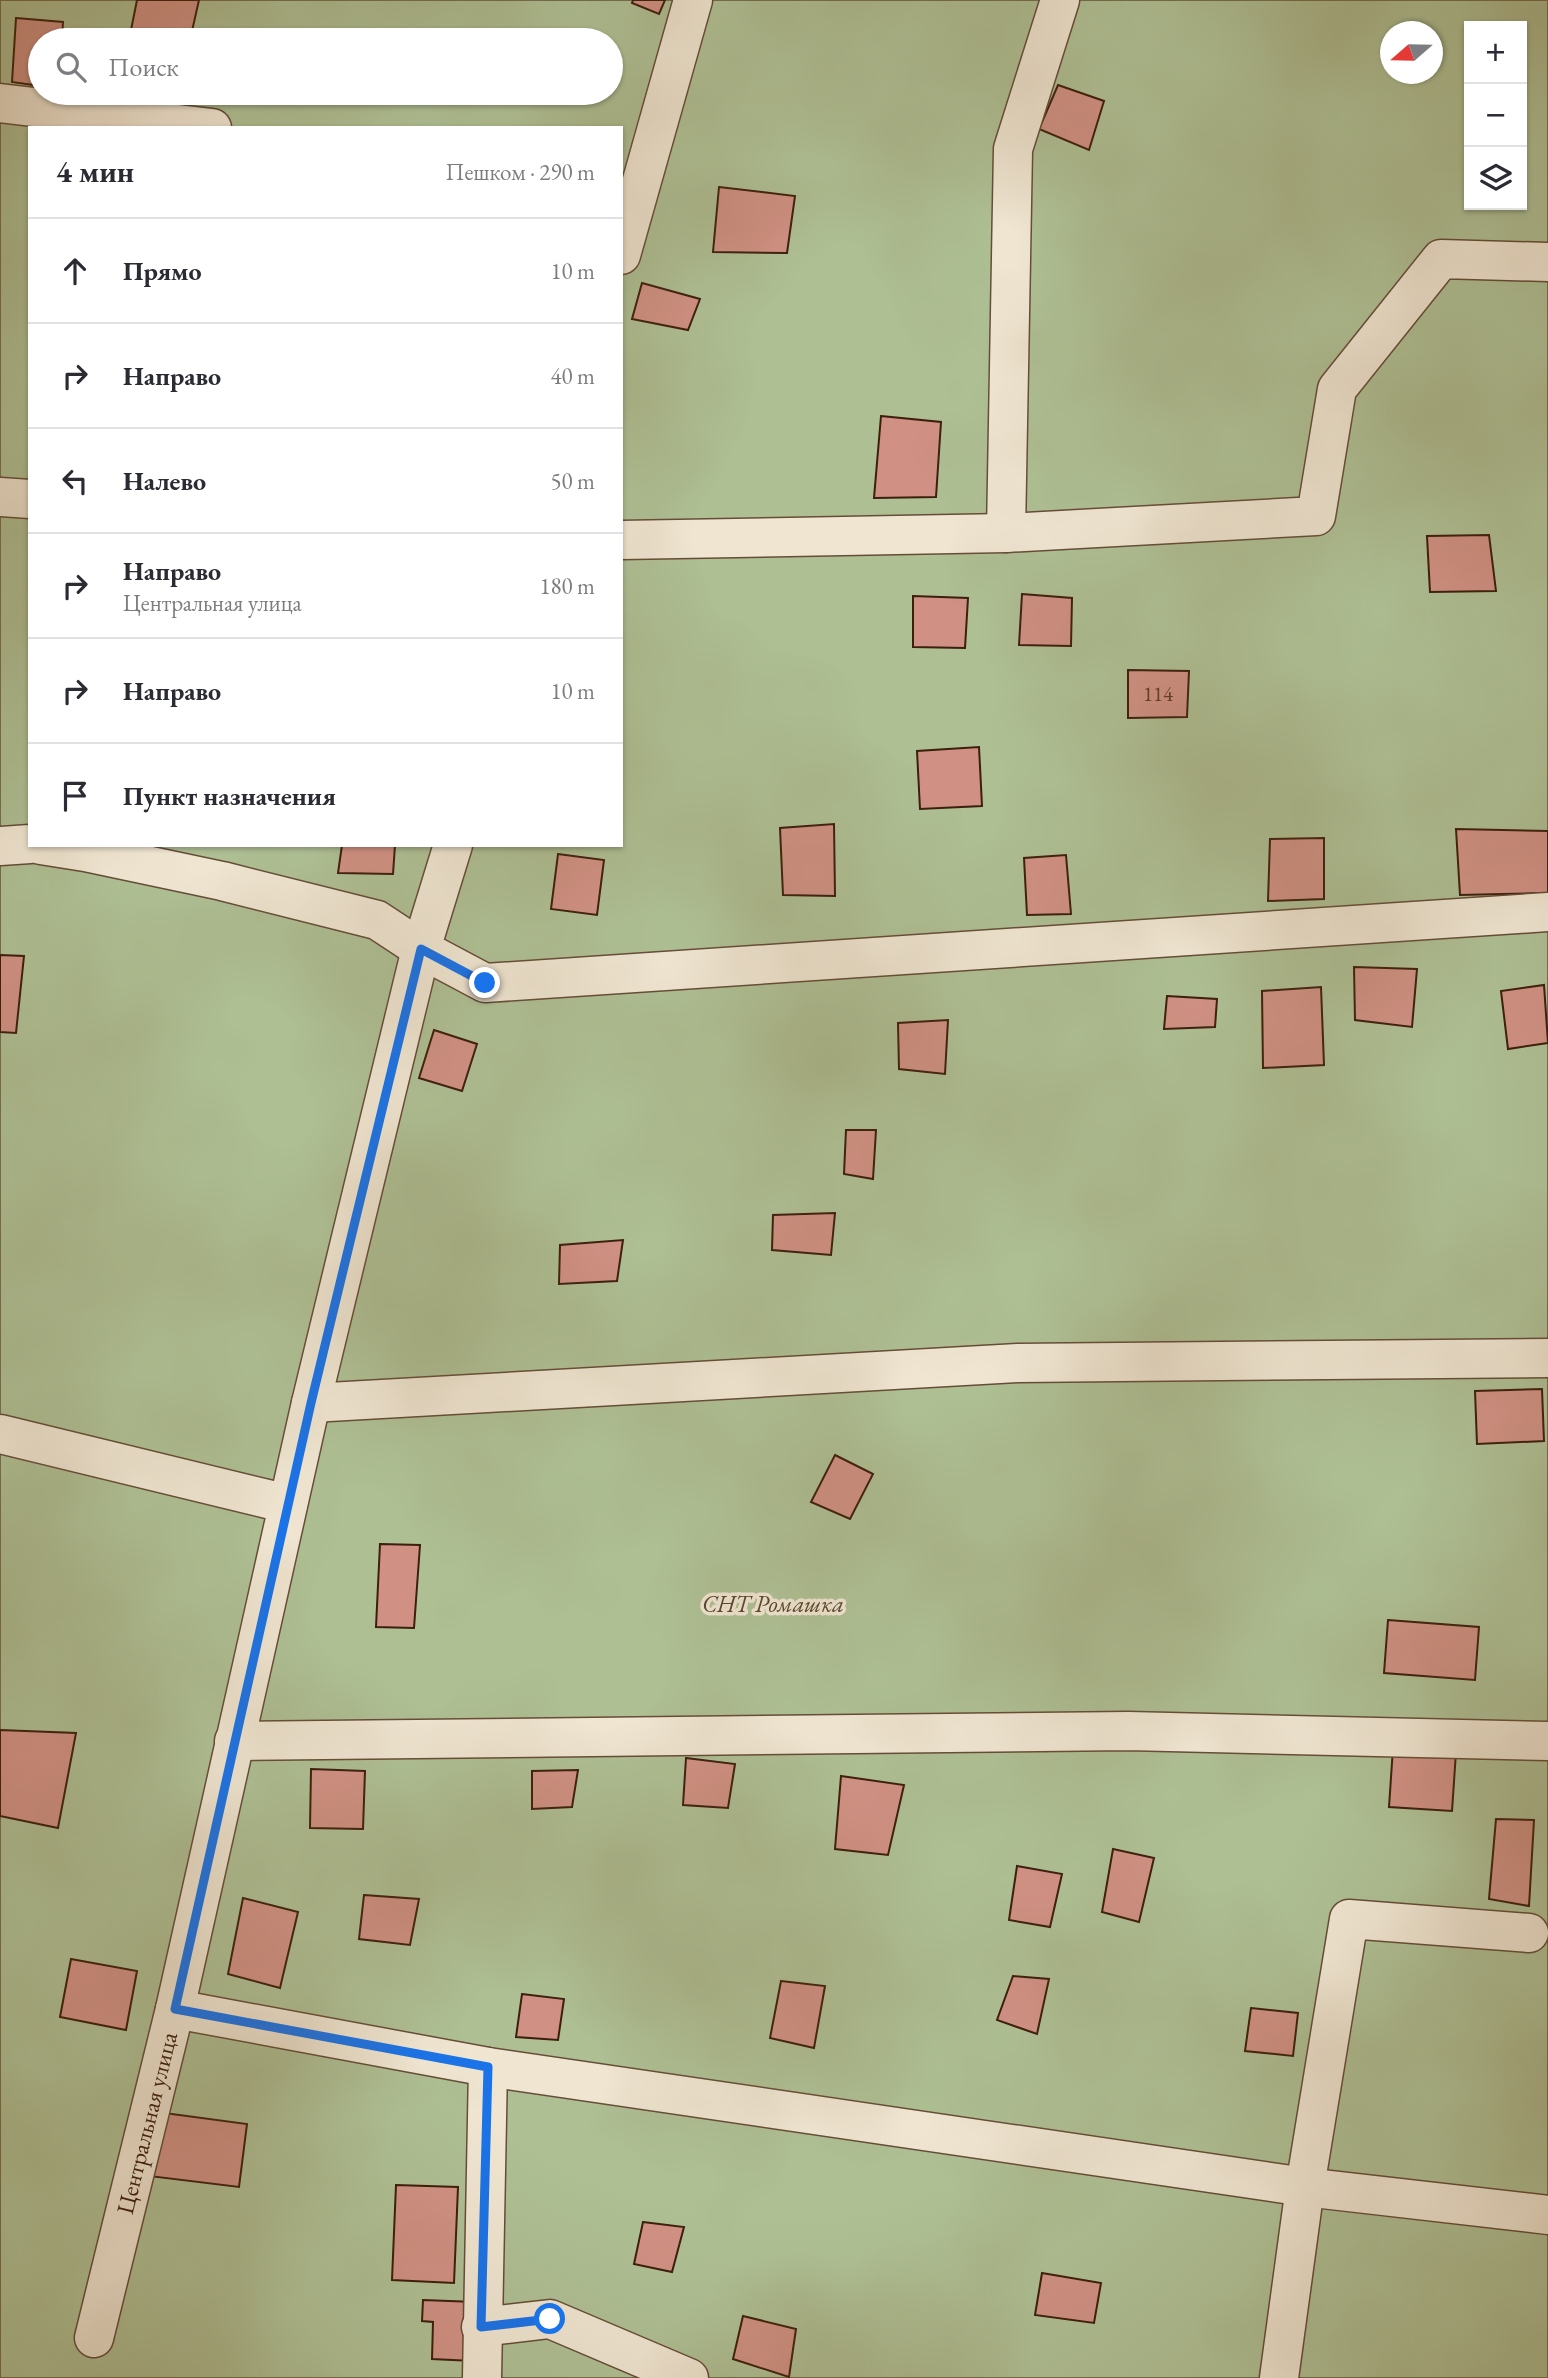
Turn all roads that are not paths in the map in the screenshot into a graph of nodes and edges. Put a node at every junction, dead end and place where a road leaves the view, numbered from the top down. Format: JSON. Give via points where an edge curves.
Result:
{"nodes":[{"id":1,"x":692,"y":0,"type":"edge"},
{"id":2,"x":1060,"y":0,"type":"edge"},
{"id":3,"x":0,"y":103,"type":"edge"},
{"id":4,"x":195,"y":126,"type":"edge"},
{"id":5,"x":628,"y":202,"type":"edge"},
{"id":6,"x":623,"y":240,"type":"edge"},
{"id":7,"x":1548,"y":262,"type":"edge"},
{"id":8,"x":0,"y":497,"type":"edge"},
{"id":9,"x":28,"y":499,"type":"edge"},
{"id":10,"x":1006,"y":533,"type":"junction"},
{"id":11,"x":623,"y":540,"type":"edge"},
{"id":12,"x":28,"y":844,"type":"edge"},
{"id":13,"x":0,"y":846,"type":"edge"},
{"id":14,"x":54,"y":847,"type":"edge"},
{"id":15,"x":452,"y":847,"type":"edge"},
{"id":16,"x":1548,"y":912,"type":"edge"},
{"id":17,"x":421,"y":949,"type":"junction"},
{"id":18,"x":1548,"y":1359,"type":"edge"},
{"id":19,"x":311,"y":1403,"type":"junction"},
{"id":20,"x":0,"y":1434,"type":"edge"},
{"id":21,"x":288,"y":1504,"type":"junction"},
{"id":22,"x":233,"y":1741,"type":"junction"},
{"id":23,"x":1548,"y":1741,"type":"edge"},
{"id":24,"x":1529,"y":1933,"type":"dead end"},
{"id":25,"x":175,"y":2009,"type":"junction"},
{"id":26,"x":488,"y":2067,"type":"junction"},
{"id":27,"x":1305,"y":2187,"type":"junction"},
{"id":28,"x":1548,"y":2215,"type":"edge"},
{"id":29,"x":481,"y":2327,"type":"junction"},
{"id":30,"x":94,"y":2338,"type":"dead end"},
{"id":31,"x":482,"y":2378,"type":"edge"},
{"id":32,"x":689,"y":2378,"type":"edge"},
{"id":33,"x":1279,"y":2378,"type":"edge"}],
"edges":[{"from":1,"to":5,"type":"street"},
{"from":2,"to":10,"type":"street","via":[[1013,149]]},
{"from":3,"to":4,"type":"street"},
{"from":5,"to":6,"type":"street"},
{"from":7,"to":10,"type":"street","via":[[1441,259],[1337,389],[1316,516]]},
{"from":8,"to":9,"type":"street"},
{"from":10,"to":11,"type":"street"},
{"from":12,"to":13,"type":"street"},
{"from":14,"to":17,"type":"street","via":[[222,881],[377,920]]},
{"from":15,"to":17,"type":"street","name":"Центральная улица"},
{"from":16,"to":17,"type":"street","via":[[485,983]]},
{"from":17,"to":19,"type":"street","name":"Центральная улица"},
{"from":18,"to":19,"type":"street","via":[[1018,1363]]},
{"from":19,"to":21,"type":"street","name":"Центральная улица"},
{"from":20,"to":21,"type":"street"},
{"from":21,"to":22,"type":"street","name":"Центральная улица"},
{"from":22,"to":23,"type":"street","via":[[1128,1731]]},
{"from":22,"to":25,"type":"street","name":"Центральная улица"},
{"from":24,"to":27,"type":"street","via":[[1349,1919]]},
{"from":25,"to":26,"type":"street"},
{"from":25,"to":30,"type":"street","name":"Центральная улица"},
{"from":26,"to":27,"type":"street"},
{"from":26,"to":29,"type":"street"},
{"from":27,"to":28,"type":"street"},
{"from":27,"to":33,"type":"street"},
{"from":29,"to":31,"type":"street"},
{"from":29,"to":32,"type":"street","via":[[550,2319]]}]}
